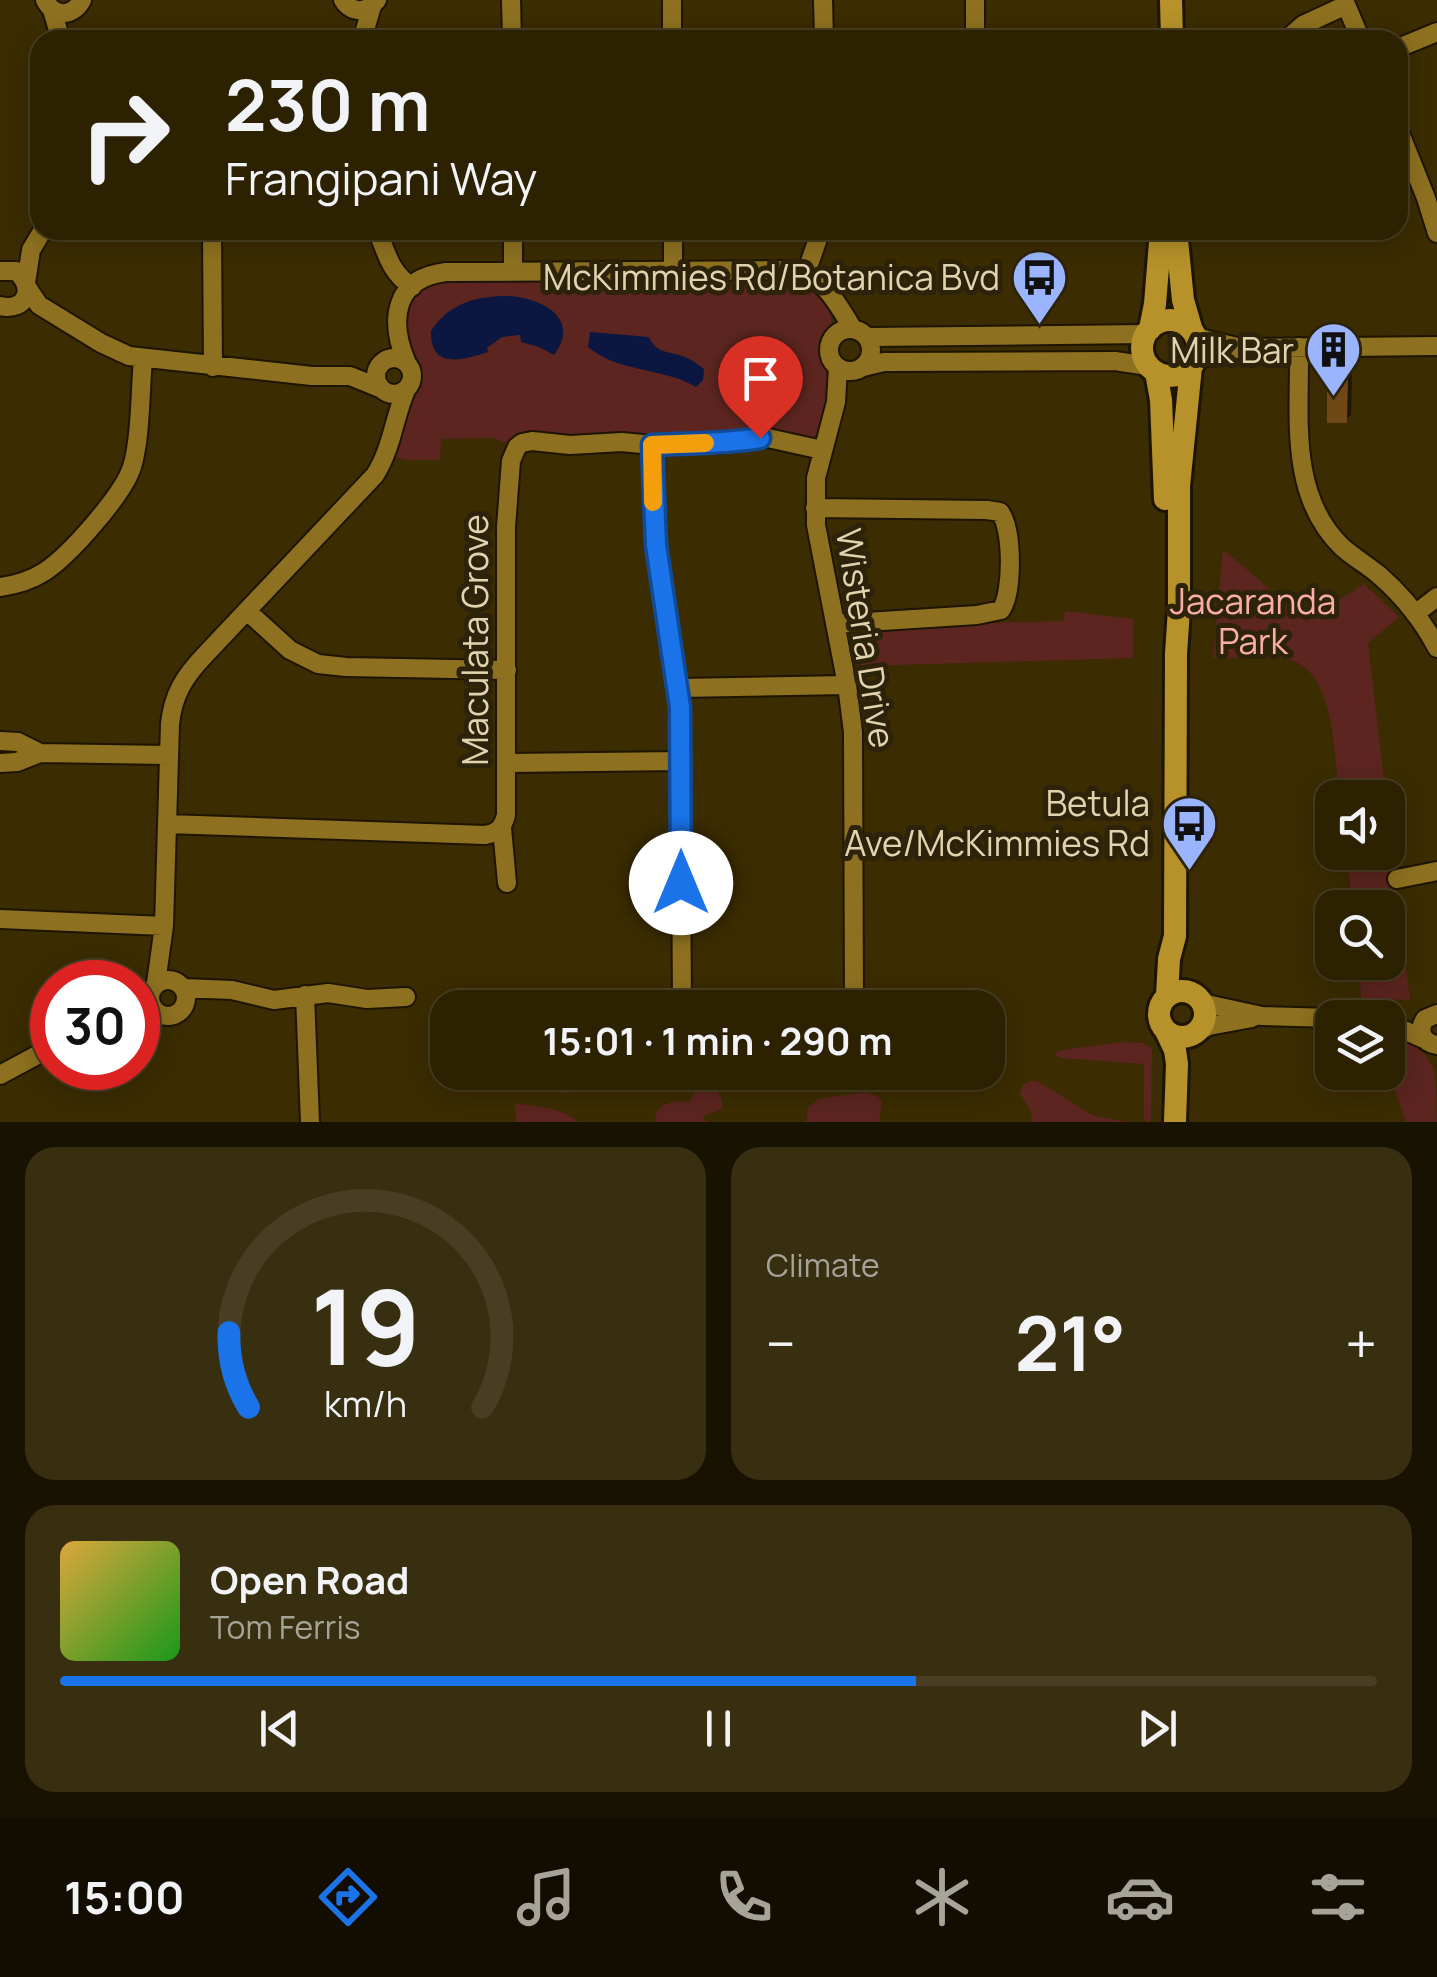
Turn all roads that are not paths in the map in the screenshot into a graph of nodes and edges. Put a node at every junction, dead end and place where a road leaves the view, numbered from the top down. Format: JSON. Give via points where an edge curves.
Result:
{"nodes":[{"id":1,"x":511,"y":0,"type":"edge"},
{"id":2,"x":672,"y":0,"type":"edge"},
{"id":3,"x":823,"y":0,"type":"edge"},
{"id":4,"x":974,"y":0,"type":"edge"},
{"id":5,"x":1172,"y":0,"type":"edge"},
{"id":6,"x":375,"y":3,"type":"edge"},
{"id":7,"x":1345,"y":3,"type":"edge"},
{"id":8,"x":344,"y":4,"type":"edge"},
{"id":9,"x":49,"y":5,"type":"edge"},
{"id":10,"x":81,"y":5,"type":"edge"},
{"id":11,"x":59,"y":30,"type":"edge"},
{"id":12,"x":68,"y":30,"type":"edge"},
{"id":13,"x":357,"y":30,"type":"edge"},
{"id":14,"x":366,"y":30,"type":"edge"},
{"id":15,"x":512,"y":30,"type":"edge"},
{"id":16,"x":672,"y":30,"type":"edge"},
{"id":17,"x":824,"y":30,"type":"edge"},
{"id":18,"x":975,"y":30,"type":"edge"},
{"id":19,"x":1172,"y":30,"type":"edge"},
{"id":20,"x":1298,"y":30,"type":"edge"},
{"id":21,"x":1357,"y":30,"type":"edge"},
{"id":22,"x":1437,"y":32,"type":"edge"},
{"id":23,"x":1408,"y":44,"type":"edge"},
{"id":24,"x":1408,"y":158,"type":"edge"},
{"id":25,"x":1432,"y":196,"type":"edge"},
{"id":26,"x":1437,"y":234,"type":"edge"},
{"id":27,"x":36,"y":240,"type":"edge"},
{"id":28,"x":212,"y":240,"type":"edge"},
{"id":29,"x":381,"y":240,"type":"edge"},
{"id":30,"x":513,"y":240,"type":"edge"},
{"id":31,"x":673,"y":240,"type":"edge"},
{"id":32,"x":818,"y":240,"type":"edge"},
{"id":33,"x":1160,"y":240,"type":"edge"},
{"id":34,"x":1177,"y":240,"type":"edge"},
{"id":35,"x":31,"y":250,"type":"junction"},
{"id":36,"x":2,"y":270,"type":"edge"},
{"id":37,"x":673,"y":270,"type":"junction"},
{"id":38,"x":513,"y":272,"type":"junction"},
{"id":39,"x":806,"y":273,"type":"junction"},
{"id":40,"x":27,"y":285,"type":"junction"},
{"id":41,"x":412,"y":287,"type":"junction"},
{"id":42,"x":39,"y":305,"type":"junction"},
{"id":43,"x":6,"y":309,"type":"edge"},
{"id":44,"x":1148,"y":332,"type":"junction"},
{"id":45,"x":852,"y":333,"type":"junction"},
{"id":46,"x":1003,"y":337,"type":"junction"},
{"id":47,"x":1437,"y":346,"type":"edge"},
{"id":48,"x":1300,"y":347,"type":"junction"},
{"id":49,"x":1194,"y":349,"type":"junction"},
{"id":50,"x":143,"y":359,"type":"junction"},
{"id":51,"x":391,"y":361,"type":"junction"},
{"id":52,"x":1004,"y":362,"type":"junction"},
{"id":53,"x":213,"y":366,"type":"junction"},
{"id":54,"x":852,"y":368,"type":"junction"},
{"id":55,"x":1152,"y":369,"type":"junction"},
{"id":56,"x":350,"y":376,"type":"junction"},
{"id":57,"x":406,"y":390,"type":"junction"},
{"id":58,"x":384,"y":391,"type":"junction"},
{"id":59,"x":396,"y":418,"type":"junction"},
{"id":60,"x":652,"y":445,"type":"junction"},
{"id":61,"x":822,"y":450,"type":"junction"},
{"id":62,"x":815,"y":508,"type":"junction"},
{"id":63,"x":0,"y":587,"type":"edge"},
{"id":64,"x":1437,"y":598,"type":"edge"},
{"id":65,"x":246,"y":611,"type":"junction"},
{"id":66,"x":1415,"y":614,"type":"junction"},
{"id":67,"x":835,"y":624,"type":"junction"},
{"id":68,"x":1178,"y":646,"type":"junction"},
{"id":69,"x":1437,"y":648,"type":"edge"},
{"id":70,"x":506,"y":670,"type":"junction"},
{"id":71,"x":847,"y":684,"type":"junction"},
{"id":72,"x":679,"y":688,"type":"junction"},
{"id":73,"x":0,"y":741,"type":"edge"},
{"id":74,"x":40,"y":753,"type":"junction"},
{"id":75,"x":169,"y":754,"type":"junction"},
{"id":76,"x":680,"y":761,"type":"junction"},
{"id":77,"x":507,"y":762,"type":"junction"},
{"id":78,"x":0,"y":763,"type":"edge"},
{"id":79,"x":167,"y":824,"type":"junction"},
{"id":80,"x":502,"y":828,"type":"junction"},
{"id":81,"x":1437,"y":872,"type":"edge"},
{"id":82,"x":1398,"y":879,"type":"dead end"},
{"id":83,"x":507,"y":883,"type":"dead end"},
{"id":84,"x":0,"y":919,"type":"edge"},
{"id":85,"x":164,"y":926,"type":"junction"},
{"id":86,"x":1175,"y":936,"type":"junction"},
{"id":87,"x":682,"y":990,"type":"edge"},
{"id":88,"x":857,"y":990,"type":"edge"},
{"id":89,"x":164,"y":993,"type":"edge"},
{"id":90,"x":304,"y":996,"type":"junction"},
{"id":91,"x":1167,"y":996,"type":"junction"},
{"id":92,"x":406,"y":998,"type":"dead end"},
{"id":93,"x":1198,"y":999,"type":"junction"},
{"id":94,"x":162,"y":1015,"type":"joint"},
{"id":95,"x":1262,"y":1016,"type":"junction"},
{"id":96,"x":1431,"y":1017,"type":"edge"},
{"id":97,"x":1315,"y":1018,"type":"edge"},
{"id":98,"x":1405,"y":1020,"type":"edge"},
{"id":99,"x":1405,"y":1030,"type":"edge"},
{"id":100,"x":1166,"y":1031,"type":"junction"},
{"id":101,"x":1196,"y":1032,"type":"junction"},
{"id":102,"x":1429,"y":1042,"type":"edge"},
{"id":103,"x":1437,"y":1059,"type":"edge"},
{"id":104,"x":30,"y":1060,"type":"edge"},
{"id":105,"x":0,"y":1076,"type":"edge"},
{"id":106,"x":1175,"y":1118,"type":"edge"},
{"id":107,"x":310,"y":1122,"type":"edge"}],
"edges":[{"from":1,"to":15,"type":"street"},
{"from":2,"to":16,"type":"street"},
{"from":3,"to":17,"type":"street"},
{"from":4,"to":18,"type":"street"},
{"from":5,"to":19,"type":"main road"},
{"from":6,"to":8,"type":"street","via":[[362,11]]},
{"from":6,"to":14,"type":"street"},
{"from":7,"to":20,"type":"street"},
{"from":7,"to":21,"type":"street"},
{"from":8,"to":13,"type":"street"},
{"from":9,"to":10,"type":"street","via":[[63,14]]},
{"from":9,"to":11,"type":"street"},
{"from":10,"to":12,"type":"street"},
{"from":22,"to":23,"type":"street"},
{"from":24,"to":25,"type":"street"},
{"from":25,"to":26,"type":"street"},
{"from":27,"to":35,"type":"street"},
{"from":28,"to":53,"type":"street"},
{"from":29,"to":41,"type":"street","via":[[393,270]]},
{"from":30,"to":38,"type":"street"},
{"from":31,"to":37,"type":"street"},
{"from":32,"to":39,"type":"street"},
{"from":33,"to":44,"type":"main road"},
{"from":34,"to":49,"type":"main road"},
{"from":35,"to":36,"type":"street"},
{"from":35,"to":40,"type":"street"},
{"from":36,"to":40,"type":"street","via":[[21,274]]},
{"from":37,"to":38,"type":"street"},
{"from":37,"to":39,"type":"street"},
{"from":38,"to":41,"type":"street","via":[[437,273]]},
{"from":39,"to":45,"type":"street","via":[[823,284]]},
{"from":40,"to":42,"type":"street"},
{"from":40,"to":43,"type":"street","via":[[24,299]]},
{"from":41,"to":51,"type":"street","via":[[397,312]]},
{"from":42,"to":43,"type":"street"},
{"from":42,"to":50,"type":"street","via":[[116,352]]},
{"from":44,"to":46,"type":"street"},
{"from":44,"to":49,"type":"main road","via":[[1167,320],[1185,324]]},
{"from":44,"to":55,"type":"main road","via":[[1142,347]]},
{"from":45,"to":46,"type":"street"},
{"from":45,"to":54,"type":"street","via":[[872,349],[868,362]]},
{"from":45,"to":54,"type":"street","via":[[832,339],[829,351],[830,358]]},
{"from":46,"to":52,"type":"street"},
{"from":47,"to":48,"type":"street"},
{"from":48,"to":49,"type":"street"},
{"from":48,"to":66,"type":"street","via":[[1300,451],[1310,499],[1340,546]]},
{"from":49,"to":55,"type":"main road","via":[[1174,376]]},
{"from":49,"to":68,"type":"main road","via":[[1178,486]]},
{"from":50,"to":53,"type":"street"},
{"from":50,"to":63,"type":"street","via":[[134,461],[124,487],[44,572]]},
{"from":51,"to":56,"type":"street"},
{"from":51,"to":57,"type":"street","via":[[412,375]]},
{"from":51,"to":58,"type":"street","via":[[378,368]]},
{"from":52,"to":54,"type":"street"},
{"from":52,"to":55,"type":"street","via":[[1116,361]]},
{"from":53,"to":56,"type":"street"},
{"from":54,"to":61,"type":"street","name":"Wisteria Drive"},
{"from":55,"to":68,"type":"main road","via":[[1162,424],[1171,628]]},
{"from":56,"to":58,"type":"street"},
{"from":57,"to":58,"type":"street"},
{"from":57,"to":59,"type":"street"},
{"from":58,"to":59,"type":"street"},
{"from":59,"to":65,"type":"street","via":[[375,475]]},
{"from":60,"to":61,"type":"street","via":[[772,438]]},
{"from":60,"to":70,"type":"street","name":"Maculata Grove","via":[[532,441],[513,453]]},
{"from":60,"to":72,"type":"street","via":[[656,545]]},
{"from":61,"to":62,"type":"street","name":"Wisteria Drive"},
{"from":62,"to":67,"type":"street","name":"Wisteria Drive"},
{"from":62,"to":67,"type":"street","via":[[987,510],[1007,522],[1009,594],[1001,610]]},
{"from":64,"to":66,"type":"street"},
{"from":65,"to":70,"type":"street","via":[[290,650],[318,664]]},
{"from":65,"to":75,"type":"street","via":[[179,688]]},
{"from":66,"to":69,"type":"street"},
{"from":67,"to":71,"type":"street","name":"Wisteria Drive"},
{"from":68,"to":86,"type":"main road"},
{"from":70,"to":77,"type":"street","name":"Maculata Grove"},
{"from":71,"to":72,"type":"street"},
{"from":71,"to":88,"type":"street","name":"Wisteria Drive"},
{"from":72,"to":76,"type":"street"},
{"from":73,"to":74,"type":"street"},
{"from":74,"to":75,"type":"street"},
{"from":74,"to":78,"type":"street"},
{"from":75,"to":79,"type":"street"},
{"from":76,"to":77,"type":"street"},
{"from":76,"to":87,"type":"street"},
{"from":77,"to":80,"type":"street","name":"Maculata Grove"},
{"from":79,"to":80,"type":"street","via":[[486,834]]},
{"from":79,"to":85,"type":"street"},
{"from":80,"to":83,"type":"street","name":"Maculata Grove"},
{"from":81,"to":82,"type":"street"},
{"from":84,"to":85,"type":"street"},
{"from":85,"to":89,"type":"street"},
{"from":86,"to":91,"type":"main road"},
{"from":86,"to":93,"type":"main road"},
{"from":89,"to":90,"type":"street"},
{"from":89,"to":94,"type":"street","via":[[152,1008]]},
{"from":89,"to":94,"type":"street","via":[[176,1014]]},
{"from":90,"to":92,"type":"street"},
{"from":90,"to":107,"type":"street"},
{"from":91,"to":93,"type":"main road","via":[[1180,991]]},
{"from":91,"to":100,"type":"main road","via":[[1159,1014]]},
{"from":93,"to":95,"type":"street"},
{"from":93,"to":101,"type":"main road","via":[[1205,1018]]},
{"from":95,"to":97,"type":"street"},
{"from":95,"to":101,"type":"street"},
{"from":96,"to":98,"type":"street"},
{"from":96,"to":102,"type":"street","via":[[1421,1029]]},
{"from":99,"to":102,"type":"street"},
{"from":100,"to":101,"type":"main road","via":[[1181,1037]]},
{"from":100,"to":106,"type":"main road","via":[[1177,1059]]},
{"from":101,"to":106,"type":"main road"},
{"from":102,"to":103,"type":"street"},
{"from":104,"to":105,"type":"street"}]}
